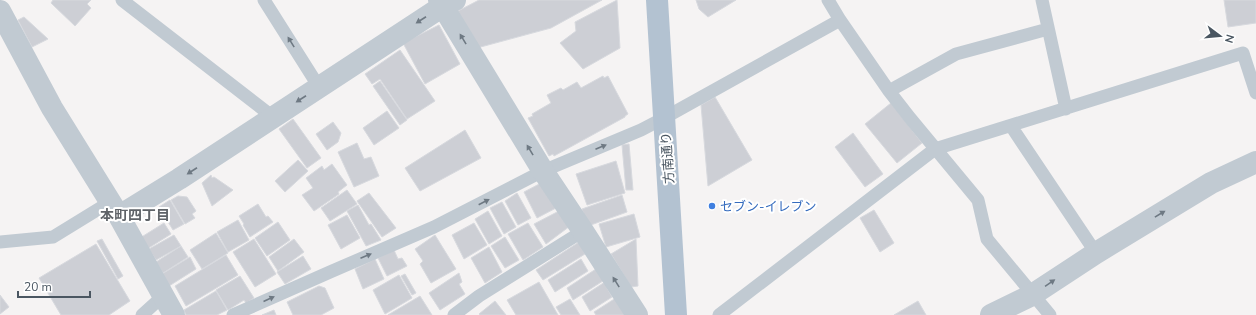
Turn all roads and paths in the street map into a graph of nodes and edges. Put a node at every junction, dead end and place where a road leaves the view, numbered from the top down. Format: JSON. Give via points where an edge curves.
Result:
{"nodes":[{"id":1,"x":122,"y":0,"type":"edge"},
{"id":2,"x":264,"y":0,"type":"edge"},
{"id":3,"x":657,"y":0,"type":"edge"},
{"id":4,"x":1042,"y":0,"type":"edge"},
{"id":5,"x":832,"y":1,"type":"edge"},
{"id":6,"x":445,"y":2,"type":"edge"},
{"id":7,"x":0,"y":11,"type":"edge"},
{"id":8,"x":840,"y":20,"type":"junction"},
{"id":9,"x":1048,"y":29,"type":"junction"},
{"id":10,"x":319,"y":87,"type":"junction"},
{"id":11,"x":889,"y":91,"type":"junction"},
{"id":12,"x":1256,"y":93,"type":"edge"},
{"id":13,"x":1066,"y":109,"type":"junction"},
{"id":14,"x":273,"y":117,"type":"junction"},
{"id":15,"x":664,"y":118,"type":"junction"},
{"id":16,"x":1011,"y":126,"type":"junction"},
{"id":17,"x":936,"y":149,"type":"junction"},
{"id":18,"x":1256,"y":162,"type":"edge"},
{"id":19,"x":543,"y":171,"type":"junction"},
{"id":20,"x":114,"y":209,"type":"junction"},
{"id":21,"x":583,"y":231,"type":"junction"},
{"id":22,"x":0,"y":242,"type":"edge"},
{"id":23,"x":1096,"y":253,"type":"junction"},
{"id":24,"x":1032,"y":295,"type":"junction"},
{"id":25,"x":163,"y":296,"type":"junction"},
{"id":26,"x":142,"y":315,"type":"edge"},
{"id":27,"x":174,"y":315,"type":"edge"},
{"id":28,"x":233,"y":315,"type":"edge"},
{"id":29,"x":454,"y":315,"type":"edge"},
{"id":30,"x":637,"y":315,"type":"edge"},
{"id":31,"x":676,"y":315,"type":"edge"},
{"id":32,"x":719,"y":315,"type":"edge"},
{"id":33,"x":991,"y":315,"type":"edge"},
{"id":34,"x":1050,"y":315,"type":"edge"}],
"edges":[{"from":1,"to":14,"type":"lane"},
{"from":10,"to":2,"type":"lane","one_way":true},
{"from":3,"to":15,"type":"main road","name":"方南通り"},
{"from":4,"to":9,"type":"lane"},
{"from":5,"to":8,"type":"lane"},
{"from":6,"to":10,"type":"street","one_way":true},
{"from":19,"to":6,"type":"street","one_way":true},
{"from":7,"to":20,"type":"street","via":[[52,108]]},
{"from":8,"to":11,"type":"lane"},
{"from":8,"to":15,"type":"lane"},
{"from":9,"to":11,"type":"lane","via":[[956,54]]},
{"from":9,"to":13,"type":"lane"},
{"from":10,"to":14,"type":"street","one_way":true},
{"from":11,"to":17,"type":"lane"},
{"from":12,"to":13,"type":"lane","via":[[1243,53]]},
{"from":13,"to":16,"type":"lane"},
{"from":14,"to":20,"type":"street","one_way":true,"via":[[179,179]]},
{"from":19,"to":15,"type":"lane","one_way":true},
{"from":15,"to":31,"type":"main road","name":"方南通り"},
{"from":16,"to":17,"type":"lane"},
{"from":16,"to":23,"type":"lane"},
{"from":17,"to":24,"type":"lane","via":[[978,200],[986,239]]},
{"from":17,"to":32,"type":"lane"},
{"from":23,"to":18,"type":"street","one_way":true,"via":[[1212,183]]},
{"from":19,"to":21,"type":"street"},
{"from":28,"to":19,"type":"lane","one_way":true,"via":[[434,227]]},
{"from":20,"to":22,"type":"lane","via":[[53,237]]},
{"from":20,"to":25,"type":"street"},
{"from":21,"to":29,"type":"lane","via":[[479,296]]},
{"from":30,"to":21,"type":"street","one_way":true},
{"from":24,"to":23,"type":"street","one_way":true},
{"from":24,"to":33,"type":"street"},
{"from":24,"to":34,"type":"lane"},
{"from":25,"to":26,"type":"lane"},
{"from":25,"to":27,"type":"street"}]}
